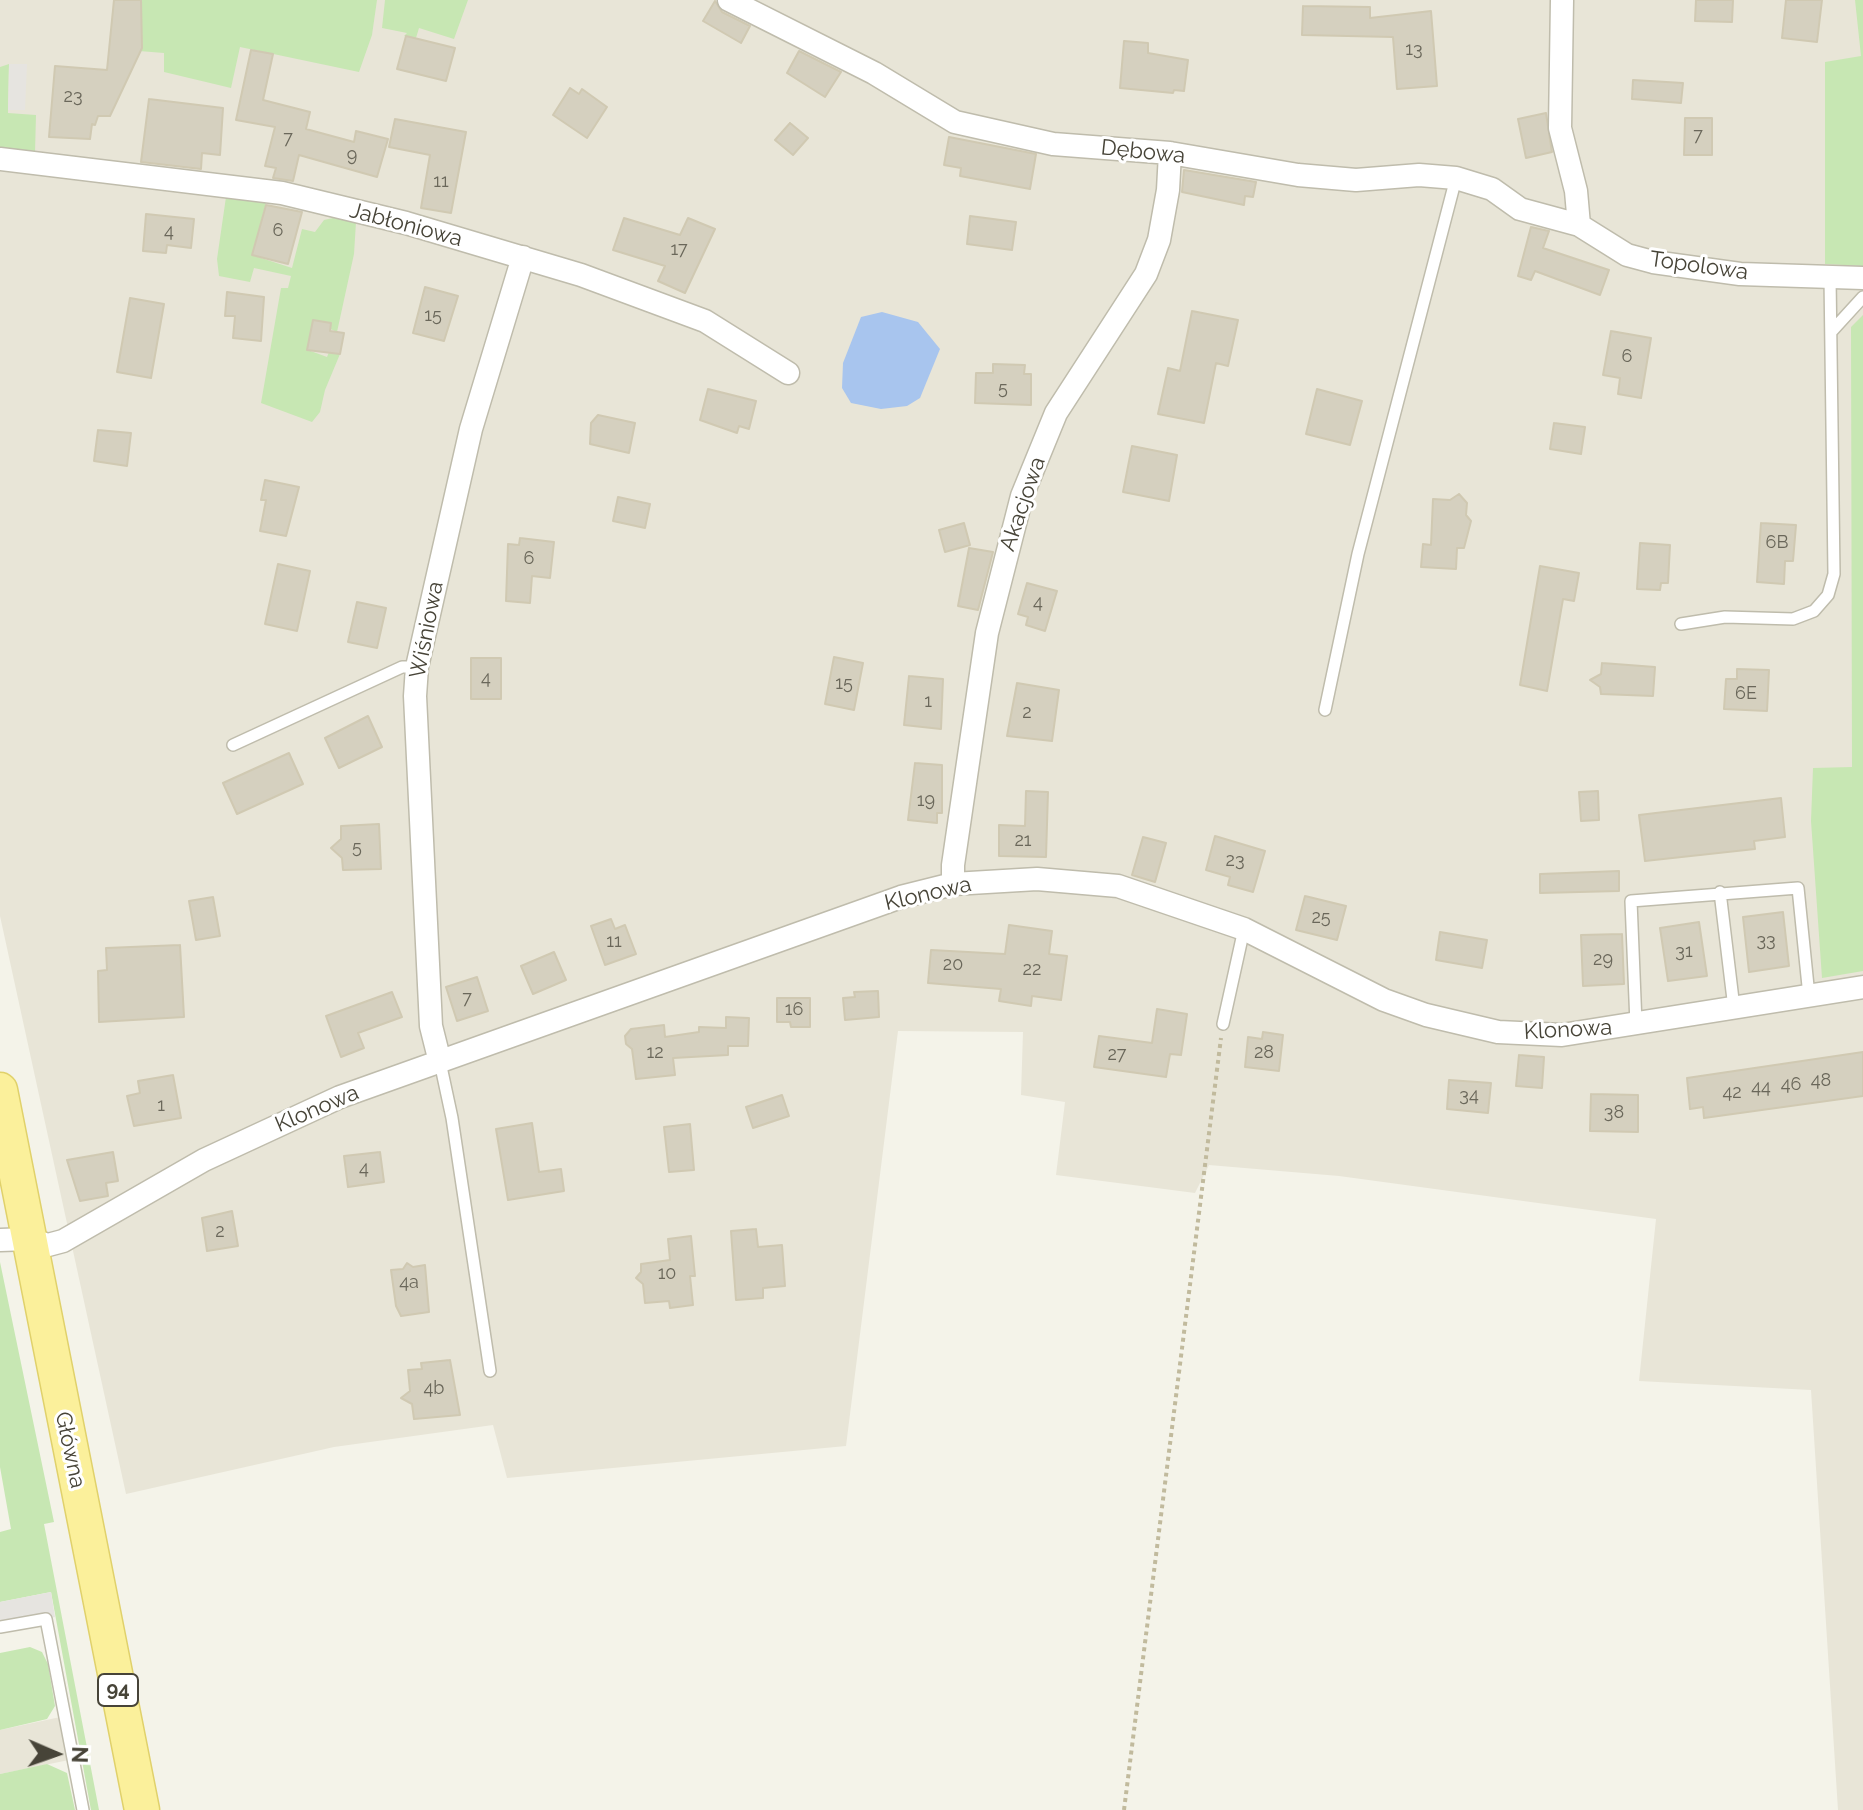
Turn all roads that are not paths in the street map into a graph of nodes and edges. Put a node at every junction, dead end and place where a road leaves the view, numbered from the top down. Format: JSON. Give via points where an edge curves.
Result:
{"nodes":[{"id":1,"x":729,"y":0,"type":"edge"},
{"id":2,"x":1562,"y":0,"type":"edge"},
{"id":3,"x":1170,"y":153,"type":"junction"},
{"id":4,"x":0,"y":159,"type":"edge"},
{"id":5,"x":1456,"y":178,"type":"junction"},
{"id":6,"x":1579,"y":225,"type":"junction"},
{"id":7,"x":523,"y":257,"type":"junction"},
{"id":8,"x":1830,"y":277,"type":"junction"},
{"id":9,"x":1863,"y":278,"type":"edge"},
{"id":10,"x":1863,"y":297,"type":"edge"},
{"id":11,"x":1831,"y":332,"type":"junction"},
{"id":12,"x":788,"y":373,"type":"dead end"},
{"id":13,"x":1681,"y":624,"type":"dead end"},
{"id":14,"x":417,"y":667,"type":"junction"},
{"id":15,"x":1325,"y":710,"type":"dead end"},
{"id":16,"x":233,"y":745,"type":"dead end"},
{"id":17,"x":953,"y":884,"type":"junction"},
{"id":18,"x":1720,"y":892,"type":"junction"},
{"id":19,"x":1244,"y":929,"type":"junction"},
{"id":20,"x":1863,"y":987,"type":"edge"},
{"id":21,"x":1809,"y":996,"type":"junction"},
{"id":22,"x":1734,"y":1008,"type":"junction"},
{"id":23,"x":1223,"y":1024,"type":"road end"},
{"id":24,"x":1637,"y":1025,"type":"junction"},
{"id":25,"x":440,"y":1062,"type":"junction"},
{"id":26,"x":0,"y":1090,"type":"edge"},
{"id":27,"x":14,"y":1239,"type":"edge"},
{"id":28,"x":490,"y":1371,"type":"dead end"},
{"id":29,"x":0,"y":1627,"type":"edge"},
{"id":30,"x":83,"y":1810,"type":"edge"},
{"id":31,"x":142,"y":1810,"type":"edge"}],
"edges":[{"from":1,"to":3,"type":"street","name":"Dębowa","via":[[874,73],[955,122],[1053,144]]},
{"from":2,"to":6,"type":"street","via":[[1560,128]]},
{"from":3,"to":5,"type":"street","name":"Dębowa","via":[[1298,175]]},
{"from":3,"to":17,"type":"street","name":"Akacjowa","via":[[1159,240],[1146,274],[1056,413],[1022,496],[987,633]]},
{"from":4,"to":7,"type":"street","name":"Jabłoniowa","via":[[282,193]]},
{"from":5,"to":6,"type":"street","name":"Dębowa","via":[[1492,189],[1520,209]]},
{"from":5,"to":15,"type":"lane","via":[[1358,554]]},
{"from":6,"to":8,"type":"street","name":"Topolowa","via":[[1627,255],[1685,269]]},
{"from":7,"to":12,"type":"street","name":"Jabłoniowa","via":[[705,321]]},
{"from":7,"to":14,"type":"street","name":"Wiśniowa","via":[[471,429]]},
{"from":8,"to":9,"type":"street","name":"Topolowa"},
{"from":8,"to":11,"type":"lane"},
{"from":10,"to":11,"type":"lane"},
{"from":11,"to":13,"type":"lane","via":[[1834,574],[1828,595],[1814,611],[1793,619],[1725,617]]},
{"from":14,"to":16,"type":"lane","via":[[402,667]]},
{"from":14,"to":25,"type":"street","name":"Wiśniowa","via":[[431,1026]]},
{"from":17,"to":19,"type":"street","name":"Klonowa","via":[[1037,879],[1118,886]]},
{"from":17,"to":25,"type":"street","name":"Klonowa","via":[[901,897]]},
{"from":18,"to":21,"type":"lane","via":[[1798,888]]},
{"from":18,"to":22,"type":"lane"},
{"from":18,"to":24,"type":"lane","via":[[1631,901]]},
{"from":19,"to":23,"type":"lane"},
{"from":19,"to":24,"type":"street","name":"Klonowa","via":[[1358,988],[1426,1015],[1534,1035]]},
{"from":20,"to":21,"type":"street","name":"Klonowa"},
{"from":21,"to":22,"type":"street","name":"Klonowa"},
{"from":22,"to":24,"type":"street","name":"Klonowa"},
{"from":25,"to":27,"type":"street","name":"Klonowa","via":[[340,1097],[204,1160],[63,1241],[48,1245]]},
{"from":25,"to":28,"type":"lane"},
{"from":26,"to":27,"type":"main road","name":"Główna","number":"94"},
{"from":27,"to":31,"type":"main road","name":"Główna","number":"94"},
{"from":29,"to":30,"type":"lane","via":[[46,1619]]}]}
